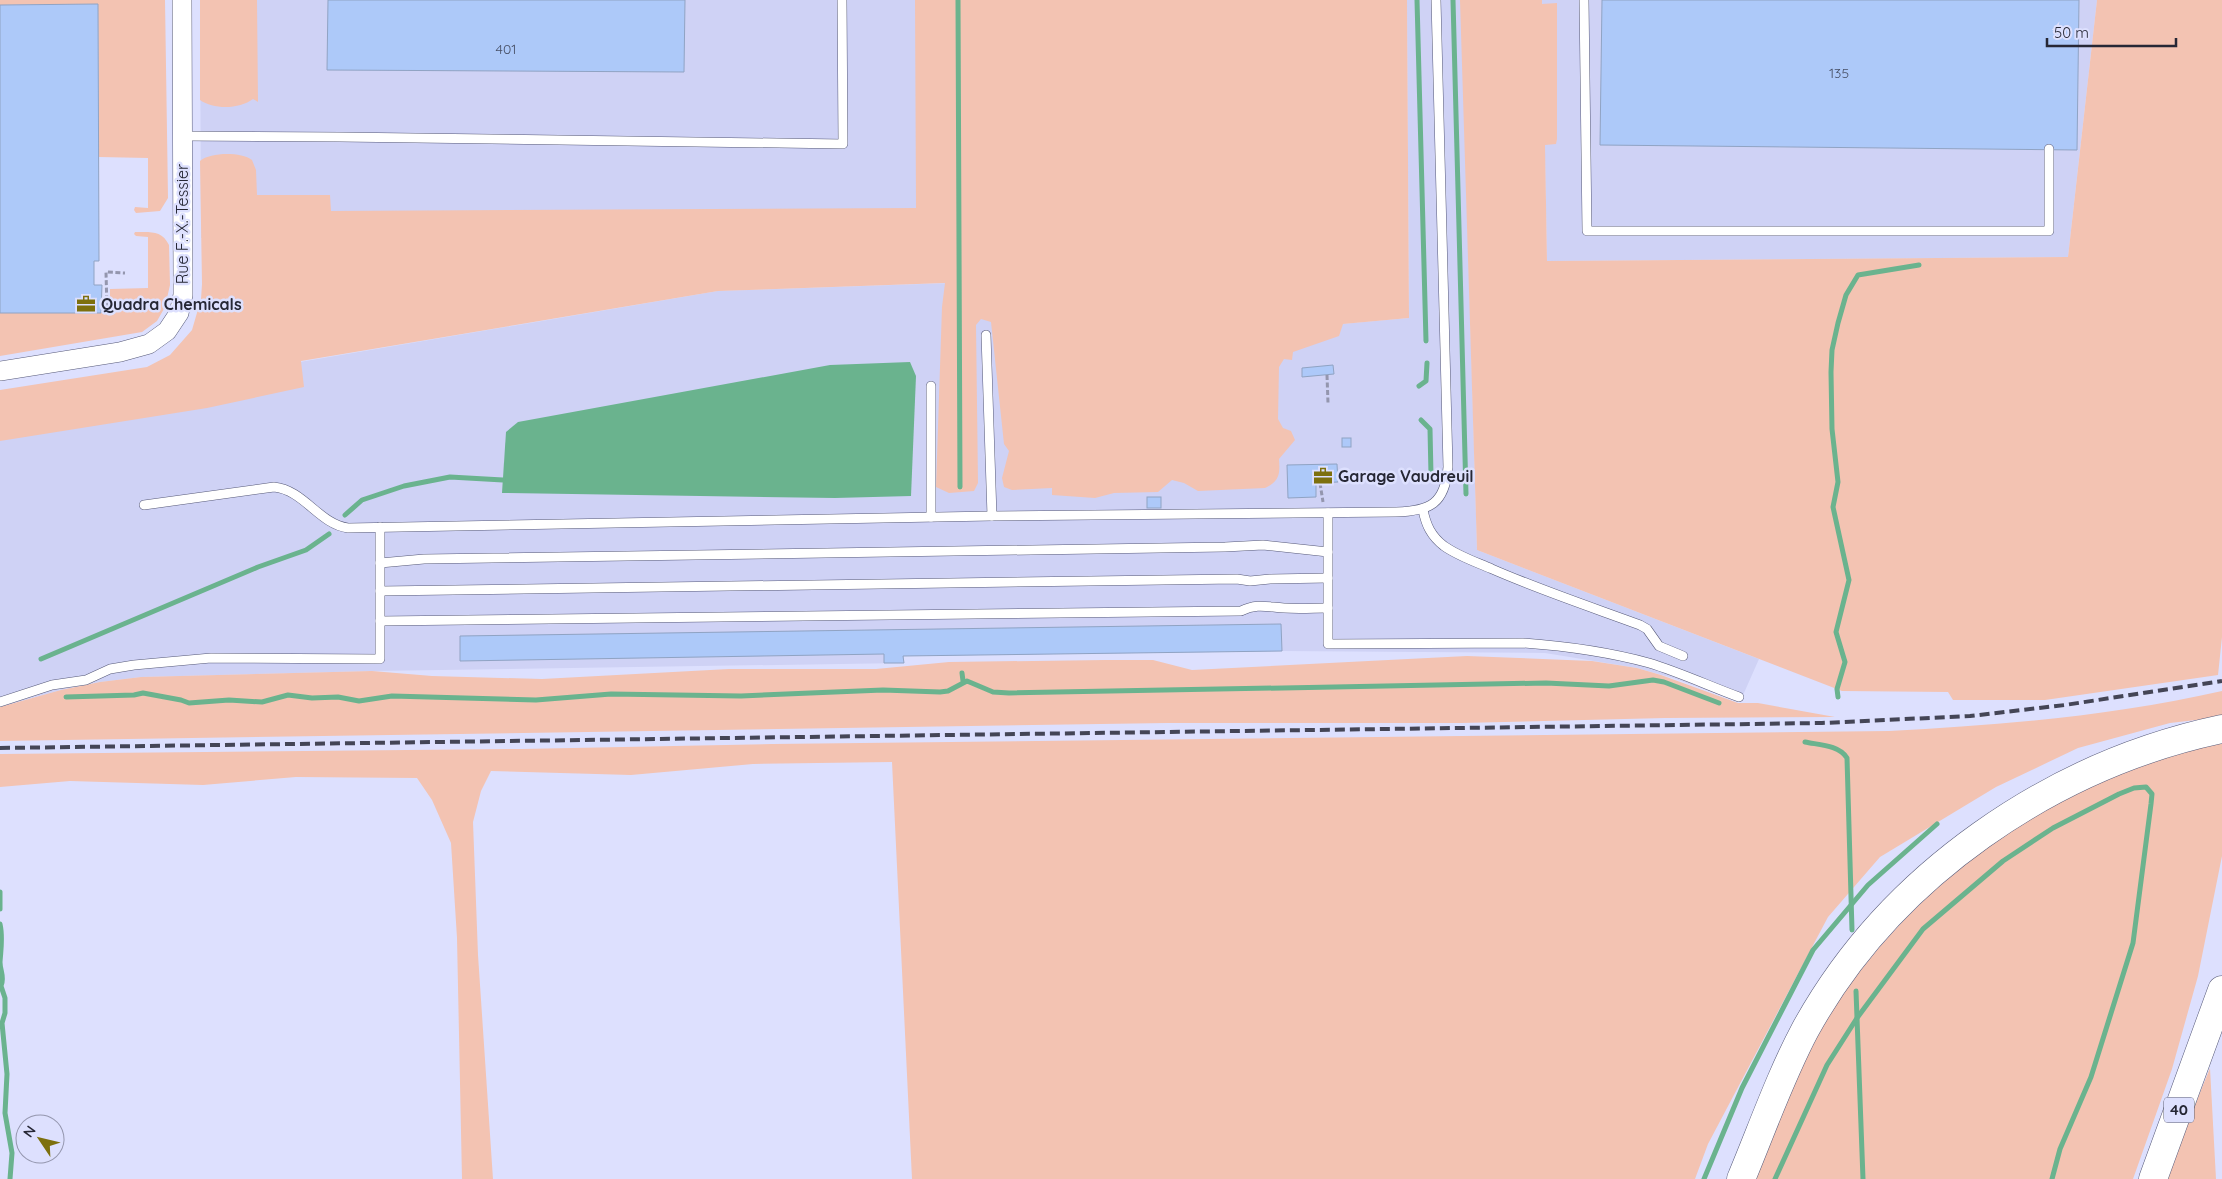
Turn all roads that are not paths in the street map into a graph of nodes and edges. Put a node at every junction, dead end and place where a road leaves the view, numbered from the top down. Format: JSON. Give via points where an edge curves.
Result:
{"nodes":[{"id":1,"x":182,"y":0,"type":"edge"},
{"id":2,"x":842,"y":0,"type":"edge"},
{"id":3,"x":1436,"y":0,"type":"edge"},
{"id":4,"x":1584,"y":0,"type":"edge"},
{"id":5,"x":182,"y":136,"type":"junction"},
{"id":6,"x":2049,"y":149,"type":"dead end"},
{"id":7,"x":986,"y":335,"type":"dead end"},
{"id":8,"x":0,"y":371,"type":"edge"},
{"id":9,"x":931,"y":386,"type":"dead end"},
{"id":10,"x":144,"y":505,"type":"dead end"},
{"id":11,"x":1423,"y":510,"type":"junction"},
{"id":12,"x":1328,"y":513,"type":"junction"},
{"id":13,"x":992,"y":516,"type":"junction"},
{"id":14,"x":931,"y":517,"type":"junction"},
{"id":15,"x":380,"y":527,"type":"junction"},
{"id":16,"x":1328,"y":552,"type":"junction"},
{"id":17,"x":380,"y":563,"type":"junction"},
{"id":18,"x":1328,"y":578,"type":"junction"},
{"id":19,"x":380,"y":591,"type":"junction"},
{"id":20,"x":1328,"y":608,"type":"junction"},
{"id":21,"x":380,"y":621,"type":"junction"},
{"id":22,"x":1683,"y":656,"type":"dead end"},
{"id":23,"x":1739,"y":697,"type":"dead end"},
{"id":24,"x":0,"y":702,"type":"edge"},
{"id":25,"x":2222,"y":729,"type":"edge"},
{"id":26,"x":2222,"y":990,"type":"edge"},
{"id":27,"x":1741,"y":1179,"type":"edge"},
{"id":28,"x":2153,"y":1179,"type":"edge"}],
"edges":[{"from":1,"to":5,"type":"street","name":"Rue F.-X.-Tessier"},
{"from":2,"to":5,"type":"lane","via":[[843,144]]},
{"from":3,"to":11,"type":"lane","via":[[1448,467],[1442,493],[1433,505]]},
{"from":4,"to":6,"type":"lane","via":[[1587,231],[2049,231]]},
{"from":5,"to":8,"type":"street","name":"Rue F.-X.-Tessier","via":[[183,295],[174,322],[149,344],[120,352]]},
{"from":7,"to":13,"type":"lane"},
{"from":9,"to":14,"type":"lane"},
{"from":10,"to":15,"type":"lane","via":[[274,487],[291,491],[340,527]]},
{"from":11,"to":12,"type":"lane"},
{"from":11,"to":22,"type":"lane","via":[[1426,526],[1432,534],[1458,554],[1640,625],[1660,646]]},
{"from":12,"to":13,"type":"lane"},
{"from":12,"to":16,"type":"lane"},
{"from":13,"to":14,"type":"lane"},
{"from":14,"to":15,"type":"lane"},
{"from":15,"to":17,"type":"lane"},
{"from":16,"to":17,"type":"lane","via":[[1249,545]]},
{"from":16,"to":18,"type":"lane"},
{"from":17,"to":19,"type":"lane"},
{"from":18,"to":19,"type":"lane"},
{"from":18,"to":20,"type":"lane"},
{"from":19,"to":21,"type":"lane"},
{"from":20,"to":21,"type":"lane","via":[[1266,605],[1242,611]]},
{"from":20,"to":23,"type":"lane","via":[[1328,644],[1552,645],[1625,657]]},
{"from":21,"to":24,"type":"lane","via":[[380,658],[211,658],[134,665],[110,669],[86,680],[52,685]]},
{"from":25,"to":27,"type":"highway","via":[[2135,753],[2060,786],[1971,843],[1916,889],[1872,935],[1829,991],[1789,1063]]},
{"from":26,"to":28,"type":"highway","number":"40"}]}
